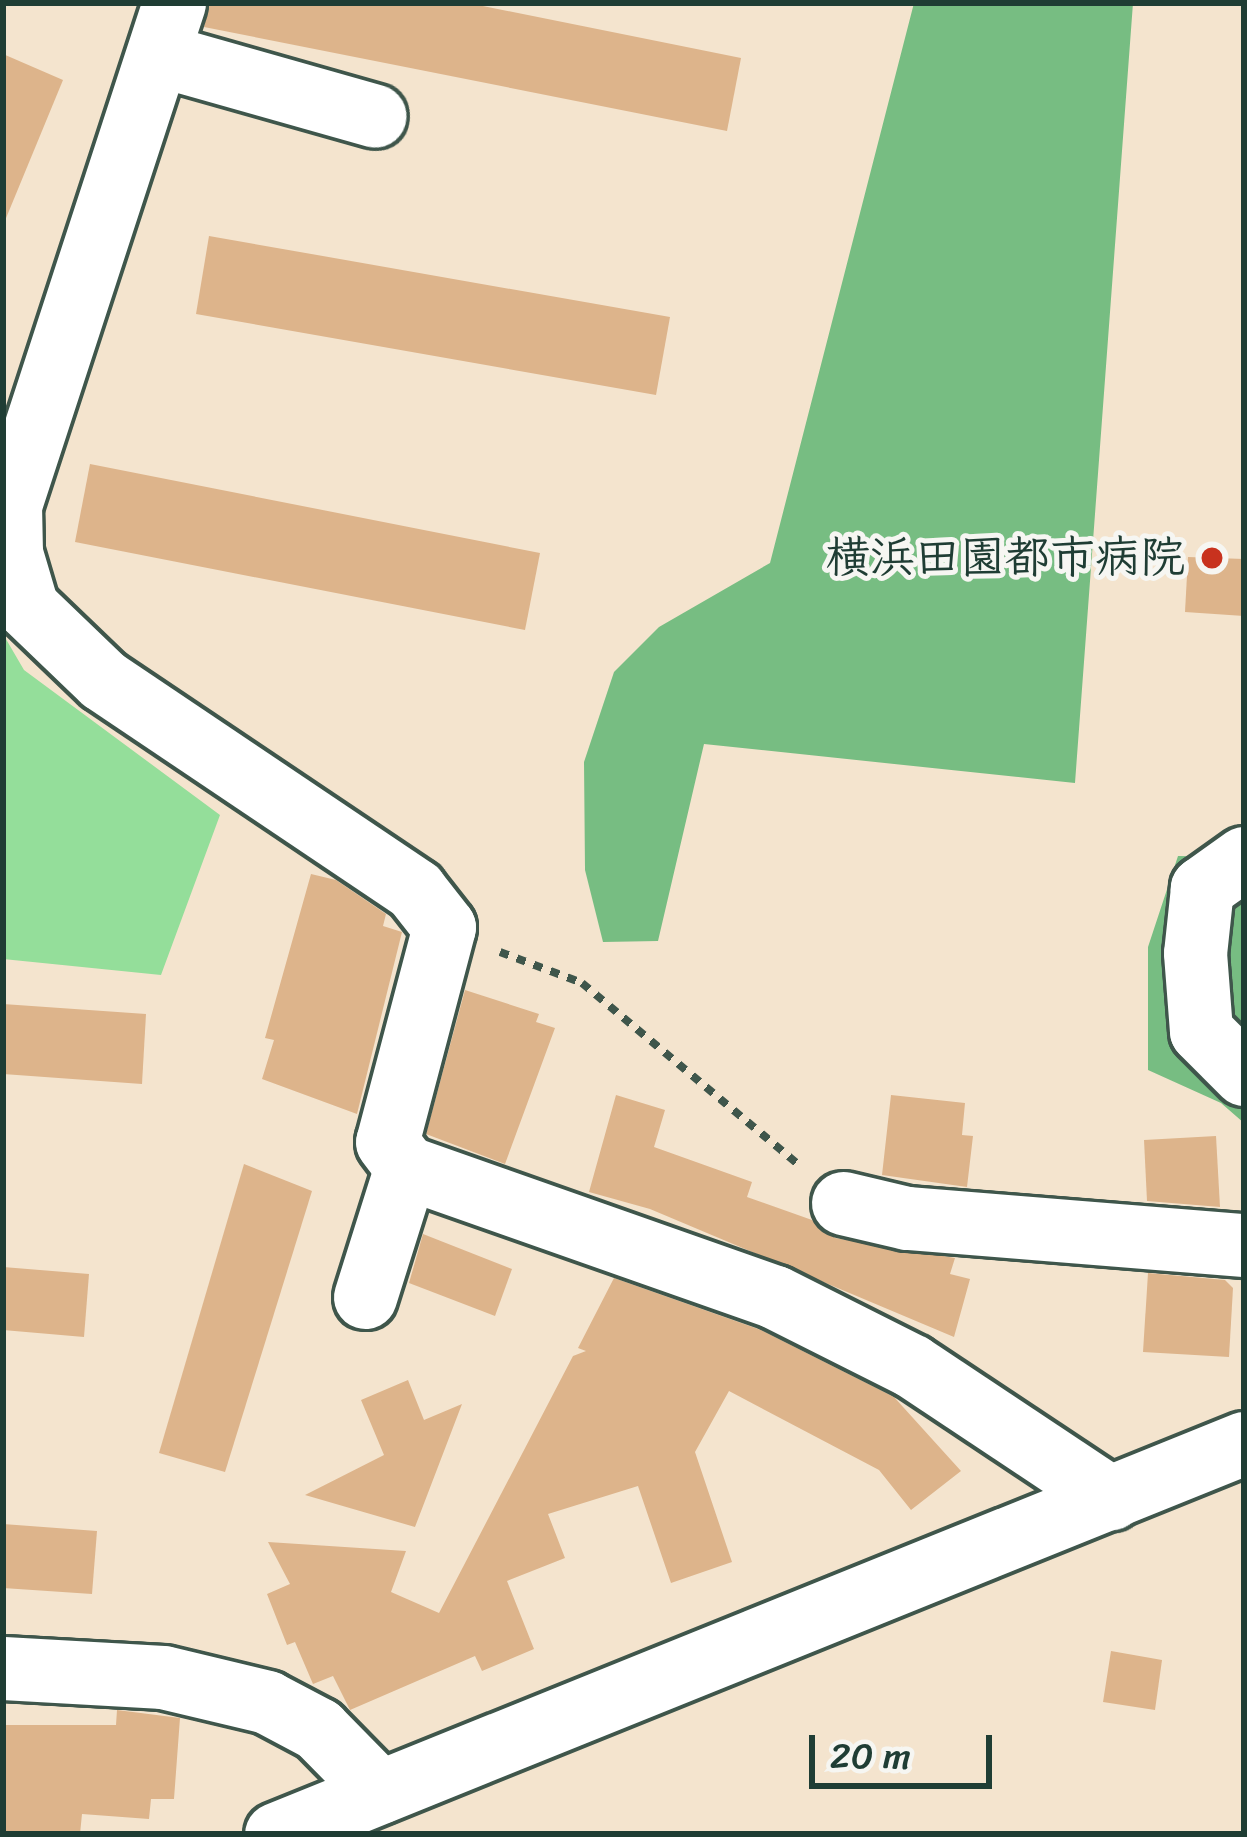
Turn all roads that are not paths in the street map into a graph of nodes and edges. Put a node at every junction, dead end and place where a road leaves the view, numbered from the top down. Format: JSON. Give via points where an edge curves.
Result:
{"nodes":[{"id":1,"x":167,"y":29,"type":"edge"},
{"id":2,"x":374,"y":116,"type":"dead end"},
{"id":3,"x":7,"y":504,"type":"edge"},
{"id":4,"x":1244,"y":858,"type":"edge"},
{"id":5,"x":1244,"y":1074,"type":"edge"},
{"id":6,"x":406,"y":1167,"type":"junction"},
{"id":7,"x":843,"y":1203,"type":"road end"},
{"id":8,"x":1244,"y":1245,"type":"edge"},
{"id":9,"x":364,"y":1297,"type":"dead end"},
{"id":10,"x":1244,"y":1443,"type":"edge"},
{"id":11,"x":1111,"y":1498,"type":"junction"},
{"id":12,"x":3,"y":1668,"type":"edge"},
{"id":13,"x":380,"y":1792,"type":"junction"},
{"id":14,"x":276,"y":1834,"type":"edge"}],
"edges":[{"from":1,"to":2,"type":"street"},
{"from":1,"to":3,"type":"street"},
{"from":3,"to":6,"type":"street","via":[[10,553],[27,607],[103,680],[415,890],[445,927],[387,1142]]},
{"from":4,"to":5,"type":"street","via":[[1202,888],[1195,953],[1202,1031]]},
{"from":6,"to":9,"type":"street"},
{"from":6,"to":11,"type":"street","via":[[775,1297],[912,1366]]},
{"from":7,"to":8,"type":"street","via":[[907,1218]]},
{"from":10,"to":11,"type":"street"},
{"from":11,"to":13,"type":"street"},
{"from":12,"to":13,"type":"street","via":[[163,1677],[267,1702],[318,1729]]},
{"from":13,"to":14,"type":"street"}]}
